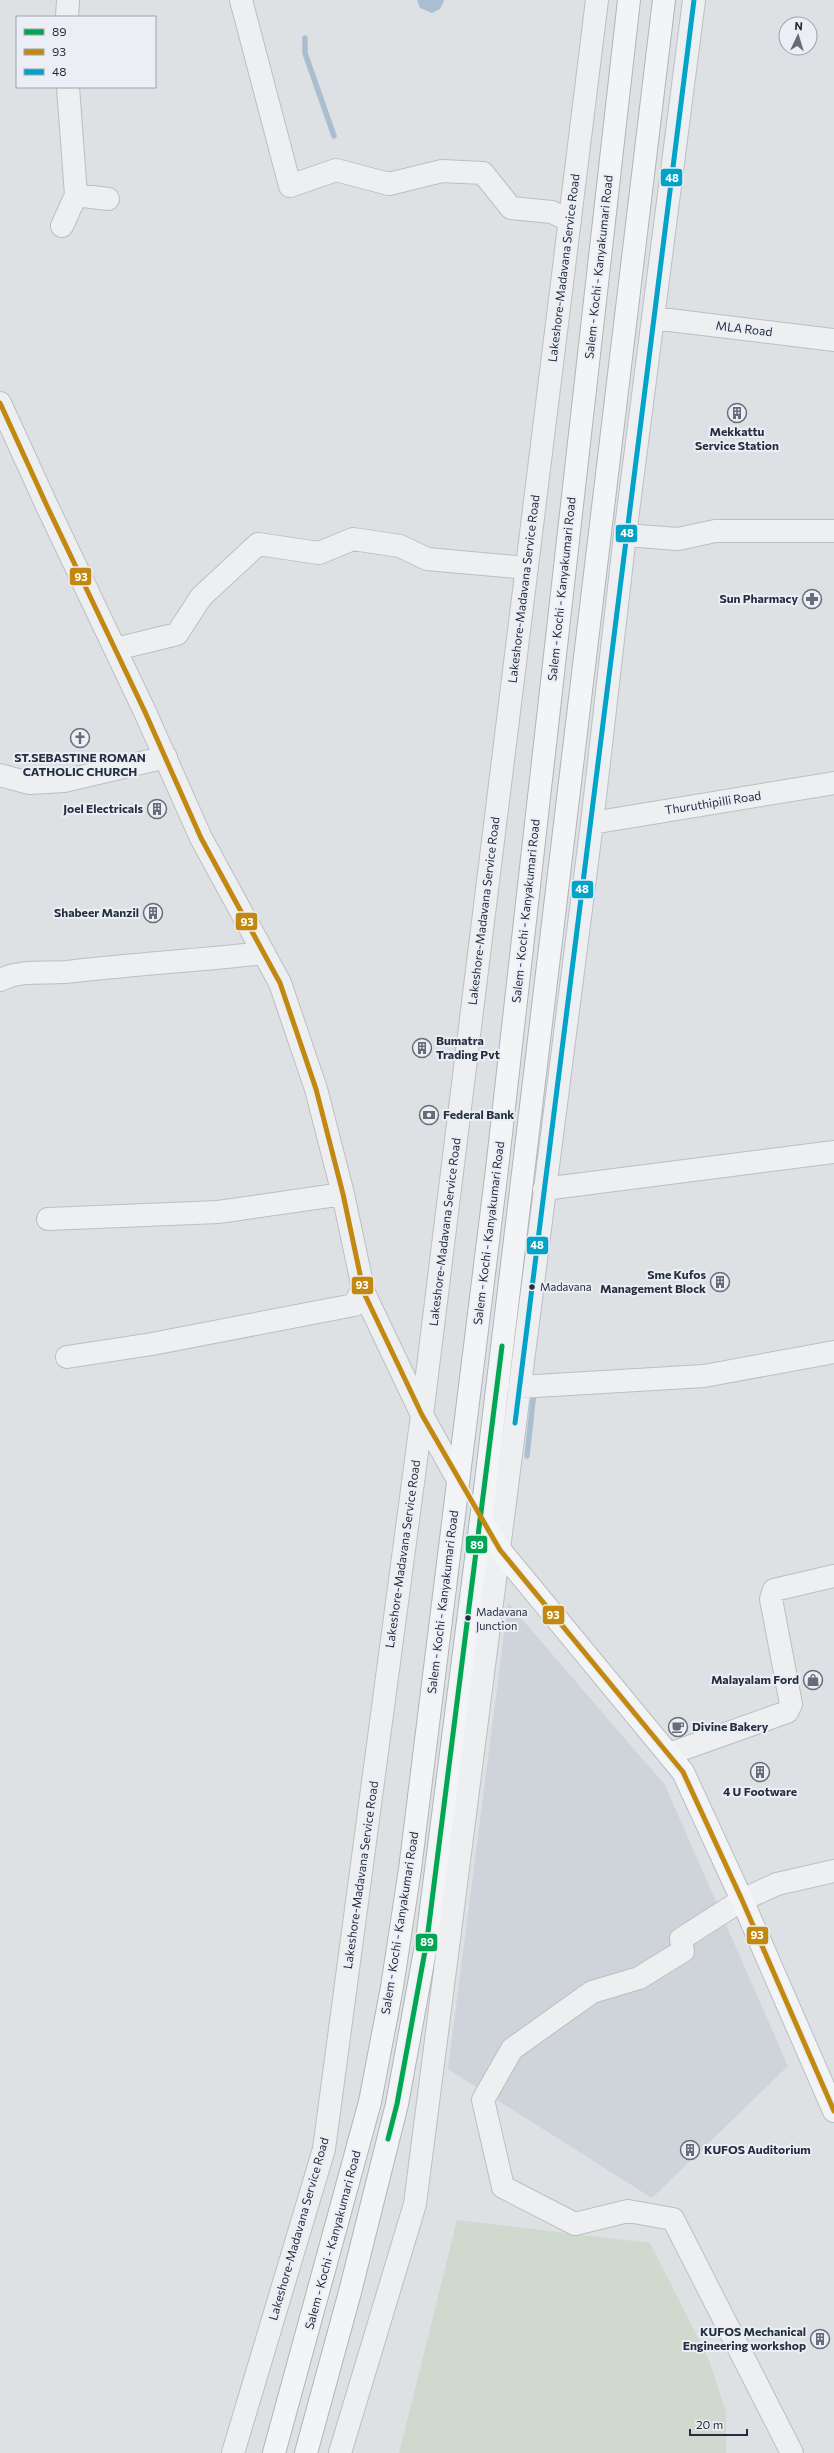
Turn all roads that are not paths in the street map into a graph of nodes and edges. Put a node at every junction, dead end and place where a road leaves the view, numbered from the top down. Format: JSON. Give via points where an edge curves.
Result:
{"nodes":[{"id":1,"x":68,"y":0,"type":"edge"},
{"id":2,"x":241,"y":0,"type":"edge"},
{"id":3,"x":597,"y":0,"type":"edge"},
{"id":4,"x":629,"y":0,"type":"edge"},
{"id":5,"x":664,"y":0,"type":"edge"},
{"id":6,"x":694,"y":0,"type":"edge"},
{"id":7,"x":67,"y":16,"type":"edge"},
{"id":8,"x":68,"y":88,"type":"edge"},
{"id":9,"x":76,"y":195,"type":"junction"},
{"id":10,"x":108,"y":199,"type":"dead end"},
{"id":11,"x":570,"y":221,"type":"junction"},
{"id":12,"x":62,"y":226,"type":"dead end"},
{"id":13,"x":653,"y":318,"type":"junction"},
{"id":14,"x":834,"y":340,"type":"edge"},
{"id":15,"x":0,"y":403,"type":"edge"},
{"id":16,"x":834,"y":531,"type":"edge"},
{"id":17,"x":625,"y":535,"type":"junction"},
{"id":18,"x":527,"y":568,"type":"junction"},
{"id":19,"x":116,"y":649,"type":"junction"},
{"id":20,"x":166,"y":758,"type":"junction"},
{"id":21,"x":0,"y":775,"type":"edge"},
{"id":22,"x":834,"y":783,"type":"edge"},
{"id":23,"x":592,"y":823,"type":"junction"},
{"id":24,"x":264,"y":953,"type":"junction"},
{"id":25,"x":0,"y":980,"type":"edge"},
{"id":26,"x":834,"y":1152,"type":"edge"},
{"id":27,"x":544,"y":1189,"type":"junction"},
{"id":28,"x":343,"y":1194,"type":"junction"},
{"id":29,"x":48,"y":1219,"type":"dead end"},
{"id":30,"x":363,"y":1288,"type":"junction"},
{"id":31,"x":834,"y":1352,"type":"edge"},
{"id":32,"x":67,"y":1357,"type":"dead end"},
{"id":33,"x":519,"y":1387,"type":"junction"},
{"id":34,"x":422,"y":1415,"type":"junction"},
{"id":35,"x":458,"y":1480,"type":"junction"},
{"id":36,"x":481,"y":1520,"type":"junction"},
{"id":37,"x":500,"y":1550,"type":"junction"},
{"id":38,"x":834,"y":1576,"type":"edge"},
{"id":39,"x":669,"y":1754,"type":"junction"},
{"id":40,"x":834,"y":1871,"type":"edge"},
{"id":41,"x":742,"y":1900,"type":"junction"},
{"id":42,"x":834,"y":2111,"type":"edge"},
{"id":43,"x":233,"y":2453,"type":"edge"},
{"id":44,"x":274,"y":2453,"type":"edge"},
{"id":45,"x":306,"y":2453,"type":"edge"},
{"id":46,"x":340,"y":2453,"type":"edge"},
{"id":47,"x":792,"y":2453,"type":"edge"}],
"edges":[{"from":1,"to":7,"type":"street"},
{"from":2,"to":11,"type":"street","via":[[290,186],[336,170],[389,184],[442,171],[483,173],[510,208],[552,212]]},
{"from":3,"to":11,"type":"street","name":"Lakeshore-Madavana Service Road"},
{"from":4,"to":35,"type":"main road","name":"Salem - Kochi - Kanyakumari Road","via":[[497,1168]]},
{"from":5,"to":36,"type":"main road"},
{"from":6,"to":13,"type":"street"},
{"from":8,"to":9,"type":"street"},
{"from":9,"to":10,"type":"street"},
{"from":9,"to":12,"type":"street"},
{"from":11,"to":18,"type":"street","name":"Lakeshore-Madavana Service Road"},
{"from":13,"to":14,"type":"street","name":"MLA Road"},
{"from":13,"to":17,"type":"street"},
{"from":15,"to":19,"type":"street"},
{"from":16,"to":17,"type":"street","via":[[716,531],[678,539]]},
{"from":17,"to":23,"type":"street"},
{"from":18,"to":19,"type":"street","via":[[427,559],[400,546],[353,539],[319,553],[258,544],[201,597],[177,634]]},
{"from":18,"to":34,"type":"street","name":"Lakeshore-Madavana Service Road"},
{"from":19,"to":20,"type":"street"},
{"from":20,"to":21,"type":"street","via":[[64,781],[29,783]]},
{"from":20,"to":24,"type":"street","via":[[201,838]]},
{"from":22,"to":23,"type":"street","name":"Thuruthipilli Road"},
{"from":23,"to":27,"type":"street"},
{"from":24,"to":25,"type":"street","via":[[201,961],[93,968],[74,972],[13,973]]},
{"from":24,"to":28,"type":"street","via":[[280,983],[316,1089]]},
{"from":26,"to":27,"type":"street"},
{"from":27,"to":33,"type":"street"},
{"from":28,"to":29,"type":"street","via":[[218,1212]]},
{"from":28,"to":30,"type":"street"},
{"from":30,"to":32,"type":"street","via":[[354,1305],[152,1344]]},
{"from":30,"to":34,"type":"street"},
{"from":31,"to":33,"type":"street","via":[[704,1376]]},
{"from":33,"to":37,"type":"street"},
{"from":34,"to":35,"type":"street"},
{"from":34,"to":43,"type":"street","name":"Lakeshore-Madavana Service Road","via":[[324,2149]]},
{"from":35,"to":36,"type":"main road"},
{"from":35,"to":44,"type":"main road","name":"Salem - Kochi - Kanyakumari Road","via":[[410,1869],[392,1987],[368,2109]]},
{"from":36,"to":37,"type":"main road"},
{"from":36,"to":45,"type":"main road","via":[[427,1940],[397,2104]]},
{"from":37,"to":39,"type":"main road"},
{"from":37,"to":46,"type":"street","via":[[415,2204]]},
{"from":38,"to":39,"type":"street","via":[[774,1590],[771,1599],[791,1704],[787,1712]]},
{"from":39,"to":41,"type":"main road","via":[[683,1772]]},
{"from":40,"to":41,"type":"street","via":[[777,1884]]},
{"from":41,"to":42,"type":"main road"},
{"from":41,"to":47,"type":"street","via":[[682,1939],[684,1951],[639,1978],[592,1992],[512,2049],[484,2100],[503,2187],[575,2224],[628,2211],[673,2219]]}]}
